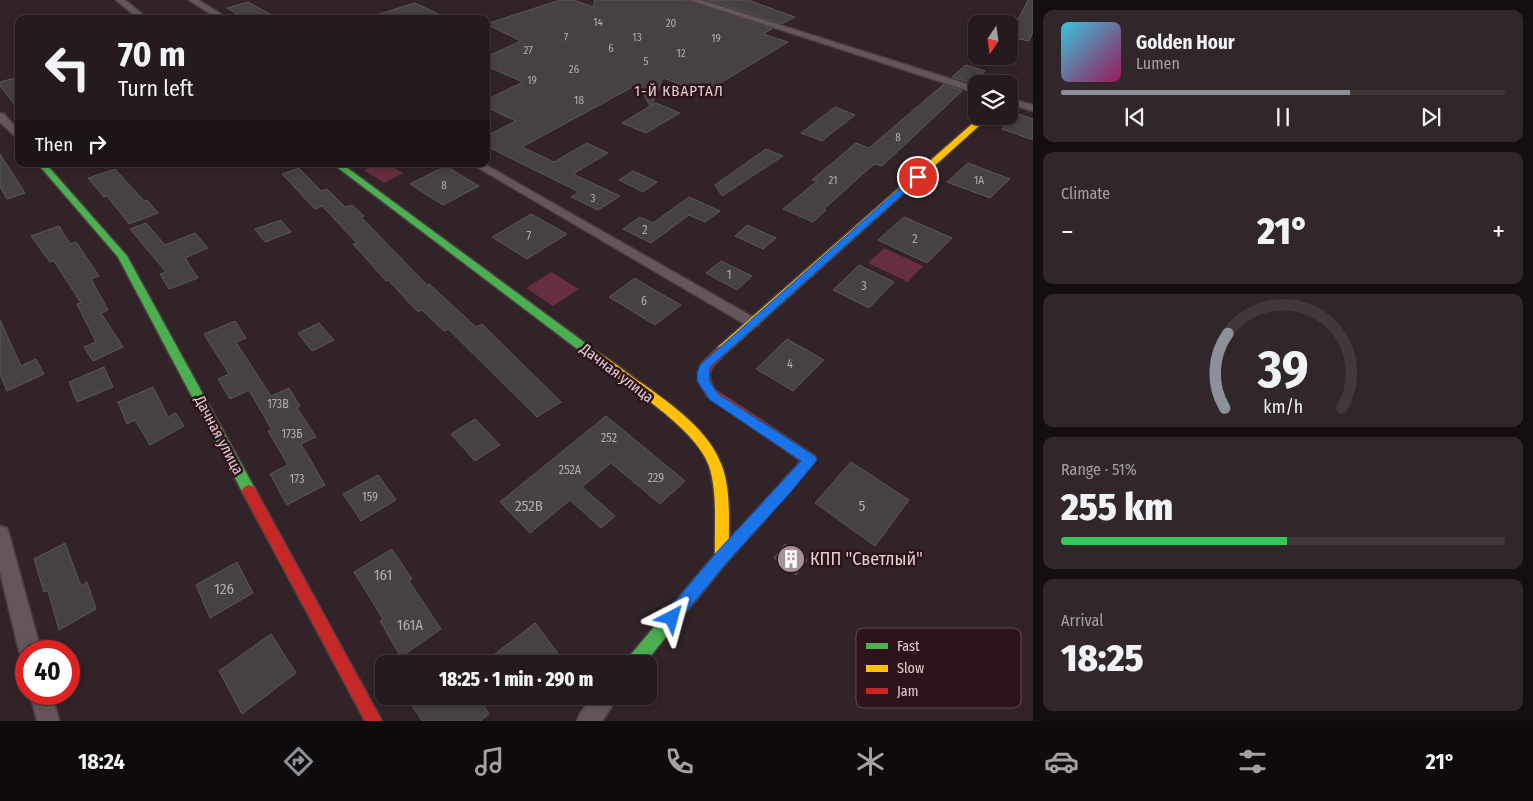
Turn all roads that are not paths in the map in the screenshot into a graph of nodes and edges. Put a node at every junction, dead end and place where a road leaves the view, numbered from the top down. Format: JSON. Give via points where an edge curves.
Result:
{"nodes":[{"id":1,"x":120,"y":0,"type":"edge"},
{"id":2,"x":193,"y":0,"type":"edge"},
{"id":3,"x":693,"y":0,"type":"edge"},
{"id":4,"x":139,"y":15,"type":"edge"},
{"id":5,"x":218,"y":15,"type":"edge"},
{"id":6,"x":968,"y":87,"type":"edge"},
{"id":7,"x":1018,"y":104,"type":"edge"},
{"id":8,"x":1033,"y":108,"type":"edge"},
{"id":9,"x":0,"y":116,"type":"edge"},
{"id":10,"x":976,"y":125,"type":"edge"},
{"id":11,"x":15,"y":133,"type":"edge"},
{"id":12,"x":45,"y":167,"type":"edge"},
{"id":13,"x":341,"y":167,"type":"edge"},
{"id":14,"x":482,"y":167,"type":"edge"},
{"id":15,"x":753,"y":323,"type":"junction"},
{"id":16,"x":0,"y":534,"type":"edge"},
{"id":17,"x":722,"y":557,"type":"junction"},
{"id":18,"x":27,"y":640,"type":"edge"},
{"id":19,"x":641,"y":655,"type":"edge"},
{"id":20,"x":44,"y":705,"type":"edge"},
{"id":21,"x":601,"y":705,"type":"edge"},
{"id":22,"x":48,"y":721,"type":"edge"},
{"id":23,"x":374,"y":721,"type":"edge"},
{"id":24,"x":588,"y":721,"type":"edge"}],
"edges":[{"from":1,"to":4,"type":"street"},
{"from":2,"to":5,"type":"street"},
{"from":3,"to":6,"type":"street"},
{"from":7,"to":8,"type":"street"},
{"from":9,"to":11,"type":"street"},
{"from":10,"to":15,"type":"street"},
{"from":12,"to":23,"type":"street","name":"Дачная улица","via":[[122,256]]},
{"from":13,"to":17,"type":"street","name":"Дачная улица","via":[[704,441],[718,474]]},
{"from":14,"to":15,"type":"street"},
{"from":15,"to":17,"type":"street","via":[[706,365],[703,381],[714,397],[810,460]]},
{"from":16,"to":18,"type":"street"},
{"from":17,"to":19,"type":"street"},
{"from":20,"to":22,"type":"street"},
{"from":21,"to":24,"type":"street"}]}
